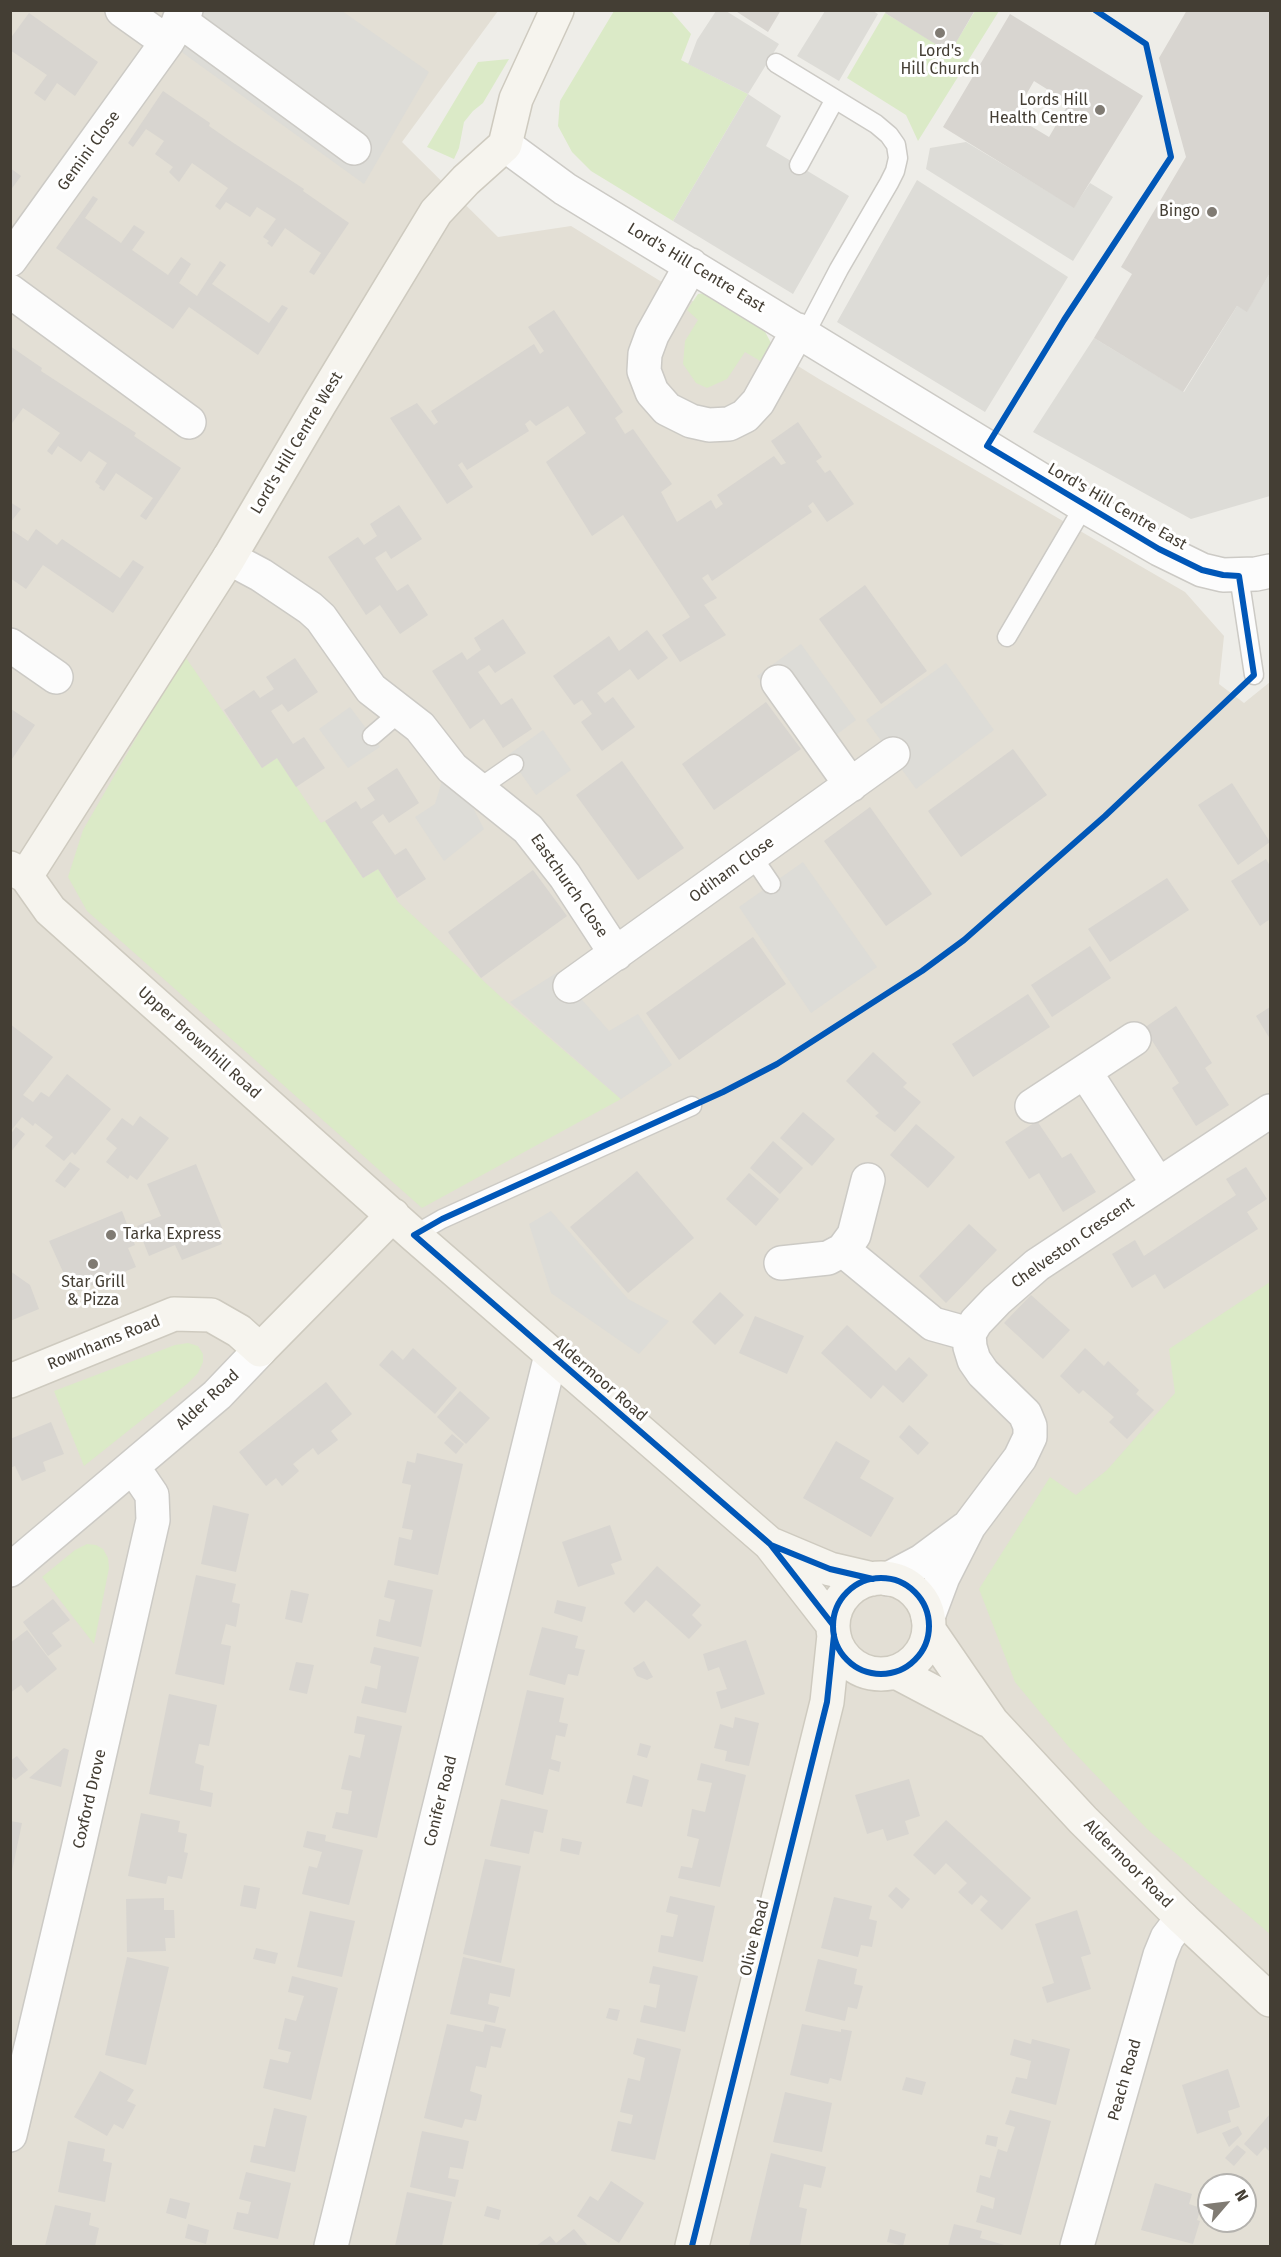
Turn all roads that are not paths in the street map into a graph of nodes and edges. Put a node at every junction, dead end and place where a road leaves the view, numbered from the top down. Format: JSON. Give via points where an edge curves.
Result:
{"nodes":[{"id":1,"x":122,"y":10,"type":"edge"},
{"id":2,"x":557,"y":10,"type":"edge"},
{"id":3,"x":177,"y":24,"type":"edge"},
{"id":4,"x":776,"y":63,"type":"dead end"},
{"id":5,"x":835,"y":99,"type":"junction"},
{"id":6,"x":505,"y":145,"type":"junction"},
{"id":7,"x":354,"y":148,"type":"dead end"},
{"id":8,"x":799,"y":165,"type":"dead end"},
{"id":9,"x":10,"y":260,"type":"edge"},
{"id":10,"x":691,"y":265,"type":"junction"},
{"id":11,"x":10,"y":291,"type":"edge"},
{"id":12,"x":801,"y":332,"type":"junction"},
{"id":13,"x":189,"y":422,"type":"dead end"},
{"id":14,"x":1084,"y":506,"type":"junction"},
{"id":15,"x":229,"y":558,"type":"junction"},
{"id":16,"x":1255,"y":573,"type":"edge"},
{"id":17,"x":1007,"y":637,"type":"dead end"},
{"id":18,"x":10,"y":645,"type":"edge"},
{"id":19,"x":1254,"y":675,"type":"dead end"},
{"id":20,"x":56,"y":676,"type":"dead end"},
{"id":21,"x":778,"y":682,"type":"dead end"},
{"id":22,"x":400,"y":712,"type":"junction"},
{"id":23,"x":372,"y":736,"type":"dead end"},
{"id":24,"x":893,"y":754,"type":"dead end"},
{"id":25,"x":514,"y":764,"type":"dead end"},
{"id":26,"x":851,"y":785,"type":"junction"},
{"id":27,"x":478,"y":789,"type":"junction"},
{"id":28,"x":752,"y":856,"type":"junction"},
{"id":29,"x":18,"y":872,"type":"edge"},
{"id":30,"x":771,"y":884,"type":"dead end"},
{"id":31,"x":616,"y":954,"type":"junction"},
{"id":32,"x":570,"y":986,"type":"dead end"},
{"id":33,"x":1134,"y":1039,"type":"dead end"},
{"id":34,"x":1085,"y":1071,"type":"junction"},
{"id":35,"x":692,"y":1106,"type":"dead end"},
{"id":36,"x":1032,"y":1106,"type":"dead end"},
{"id":37,"x":1270,"y":1111,"type":"edge"},
{"id":38,"x":868,"y":1180,"type":"dead end"},
{"id":39,"x":1158,"y":1185,"type":"junction"},
{"id":40,"x":404,"y":1225,"type":"junction"},
{"id":41,"x":843,"y":1250,"type":"junction"},
{"id":42,"x":781,"y":1263,"type":"dead end"},
{"id":43,"x":969,"y":1334,"type":"junction"},
{"id":44,"x":260,"y":1350,"type":"junction"},
{"id":45,"x":550,"y":1355,"type":"junction"},
{"id":46,"x":10,"y":1381,"type":"edge"},
{"id":47,"x":133,"y":1467,"type":"junction"},
{"id":48,"x":969,"y":1526,"type":"junction"},
{"id":49,"x":770,"y":1544,"type":"junction"},
{"id":50,"x":10,"y":1570,"type":"edge"},
{"id":51,"x":881,"y":1579,"type":"junction"},
{"id":52,"x":928,"y":1624,"type":"junction"},
{"id":53,"x":834,"y":1630,"type":"junction"},
{"id":54,"x":888,"y":1673,"type":"junction"},
{"id":55,"x":827,"y":1702,"type":"junction"},
{"id":56,"x":992,"y":1722,"type":"junction"},
{"id":57,"x":1182,"y":1918,"type":"junction"},
{"id":58,"x":1270,"y":2000,"type":"edge"},
{"id":59,"x":20,"y":2049,"type":"edge"},
{"id":60,"x":10,"y":2135,"type":"edge"},
{"id":61,"x":332,"y":2247,"type":"edge"},
{"id":62,"x":692,"y":2247,"type":"edge"},
{"id":63,"x":1077,"y":2247,"type":"edge"}],
"edges":[{"from":1,"to":3,"type":"street"},
{"from":2,"to":6,"type":"street","via":[[516,99]]},
{"from":3,"to":7,"type":"street"},
{"from":3,"to":9,"type":"street","name":"Gemini Close"},
{"from":4,"to":5,"type":"lane"},
{"from":5,"to":8,"type":"lane"},
{"from":5,"to":12,"type":"lane","via":[[889,135],[898,158],[889,183]]},
{"from":6,"to":10,"type":"street","name":"Lord's Hill Centre East","via":[[565,189]]},
{"from":6,"to":15,"type":"street","name":"Lord's Hill Centre West","via":[[436,212]]},
{"from":10,"to":12,"type":"street","name":"Lord's Hill Centre East"},
{"from":10,"to":12,"type":"street","via":[[645,354],[644,371],[652,392],[667,409],[709,425],[729,424],[745,416],[758,402]]},
{"from":11,"to":13,"type":"street"},
{"from":12,"to":14,"type":"street","name":"Lord's Hill Centre East"},
{"from":14,"to":16,"type":"street","name":"Lord's Hill Centre East","via":[[1202,570],[1222,575]]},
{"from":14,"to":17,"type":"lane"},
{"from":15,"to":22,"type":"street","name":"Eastchurch Close","via":[[310,608],[360,676]]},
{"from":15,"to":29,"type":"street","name":"Lord's Hill Centre West"},
{"from":16,"to":19,"type":"lane"},
{"from":18,"to":20,"type":"street"},
{"from":21,"to":26,"type":"street"},
{"from":22,"to":23,"type":"lane"},
{"from":22,"to":27,"type":"street","name":"Eastchurch Close","via":[[420,727],[442,758]]},
{"from":24,"to":26,"type":"street","name":"Odiham Close"},
{"from":25,"to":27,"type":"lane"},
{"from":26,"to":28,"type":"street","name":"Odiham Close"},
{"from":27,"to":31,"type":"street","name":"Eastchurch Close","via":[[541,843]]},
{"from":28,"to":30,"type":"lane"},
{"from":28,"to":31,"type":"street","name":"Odiham Close"},
{"from":29,"to":40,"type":"street","name":"Upper Brownhill Road","via":[[50,910]]},
{"from":31,"to":32,"type":"street","name":"Odiham Close"},
{"from":33,"to":34,"type":"street"},
{"from":34,"to":36,"type":"street"},
{"from":34,"to":39,"type":"street"},
{"from":35,"to":40,"type":"lane","via":[[453,1214]]},
{"from":37,"to":39,"type":"street","name":"Chelveston Crescent"},
{"from":38,"to":41,"type":"street","via":[[854,1235]]},
{"from":39,"to":43,"type":"street","name":"Chelveston Crescent","via":[[1037,1265],[997,1300]]},
{"from":40,"to":44,"type":"street","name":"Alder Road"},
{"from":40,"to":45,"type":"street","name":"Aldermoor Road"},
{"from":41,"to":42,"type":"street","via":[[828,1258]]},
{"from":41,"to":43,"type":"street","via":[[933,1324]]},
{"from":43,"to":48,"type":"street","via":[[974,1360],[1025,1414],[1030,1437],[1020,1458]]},
{"from":44,"to":46,"type":"street","name":"Rownhams Road","via":[[239,1331],[211,1315],[174,1314]]},
{"from":44,"to":47,"type":"street","name":"Alder Road","via":[[217,1395]]},
{"from":45,"to":49,"type":"street","name":"Aldermoor Road"},
{"from":45,"to":61,"type":"street","name":"Conifer Road"},
{"from":47,"to":50,"type":"street","name":"Alder Road"},
{"from":47,"to":59,"type":"street","name":"Coxford Drove","via":[[152,1495],[153,1520],[78,1849]]},
{"from":48,"to":51,"type":"street","via":[[922,1561]]},
{"from":48,"to":52,"type":"street","via":[[943,1577]]},
{"from":49,"to":51,"type":"street","name":"Aldermoor Road","via":[[830,1569]]},
{"from":49,"to":53,"type":"street","name":"Aldermoor Road"},
{"from":51,"to":52,"type":"street","via":[[902,1583],[914,1591],[923,1603]]},
{"from":51,"to":53,"type":"street","via":[[863,1581],[845,1595],[834,1614]]},
{"from":52,"to":54,"type":"street","via":[[927,1641],[915,1660]]},
{"from":52,"to":56,"type":"street","name":"Aldermoor Road"},
{"from":53,"to":54,"type":"street","via":[[840,1650],[850,1662],[864,1671]]},
{"from":53,"to":55,"type":"street","name":"Olive Road"},
{"from":54,"to":55,"type":"street"},
{"from":54,"to":56,"type":"street","name":"Aldermoor Road"},
{"from":55,"to":62,"type":"street","name":"Olive Road"},
{"from":56,"to":57,"type":"street","name":"Aldermoor Road"},
{"from":57,"to":58,"type":"street","name":"Aldermoor Road"},
{"from":57,"to":63,"type":"street","name":"Peach Road","via":[[1167,1938],[1161,1955]]},
{"from":59,"to":60,"type":"street","name":"Coxford Drove"}]}
